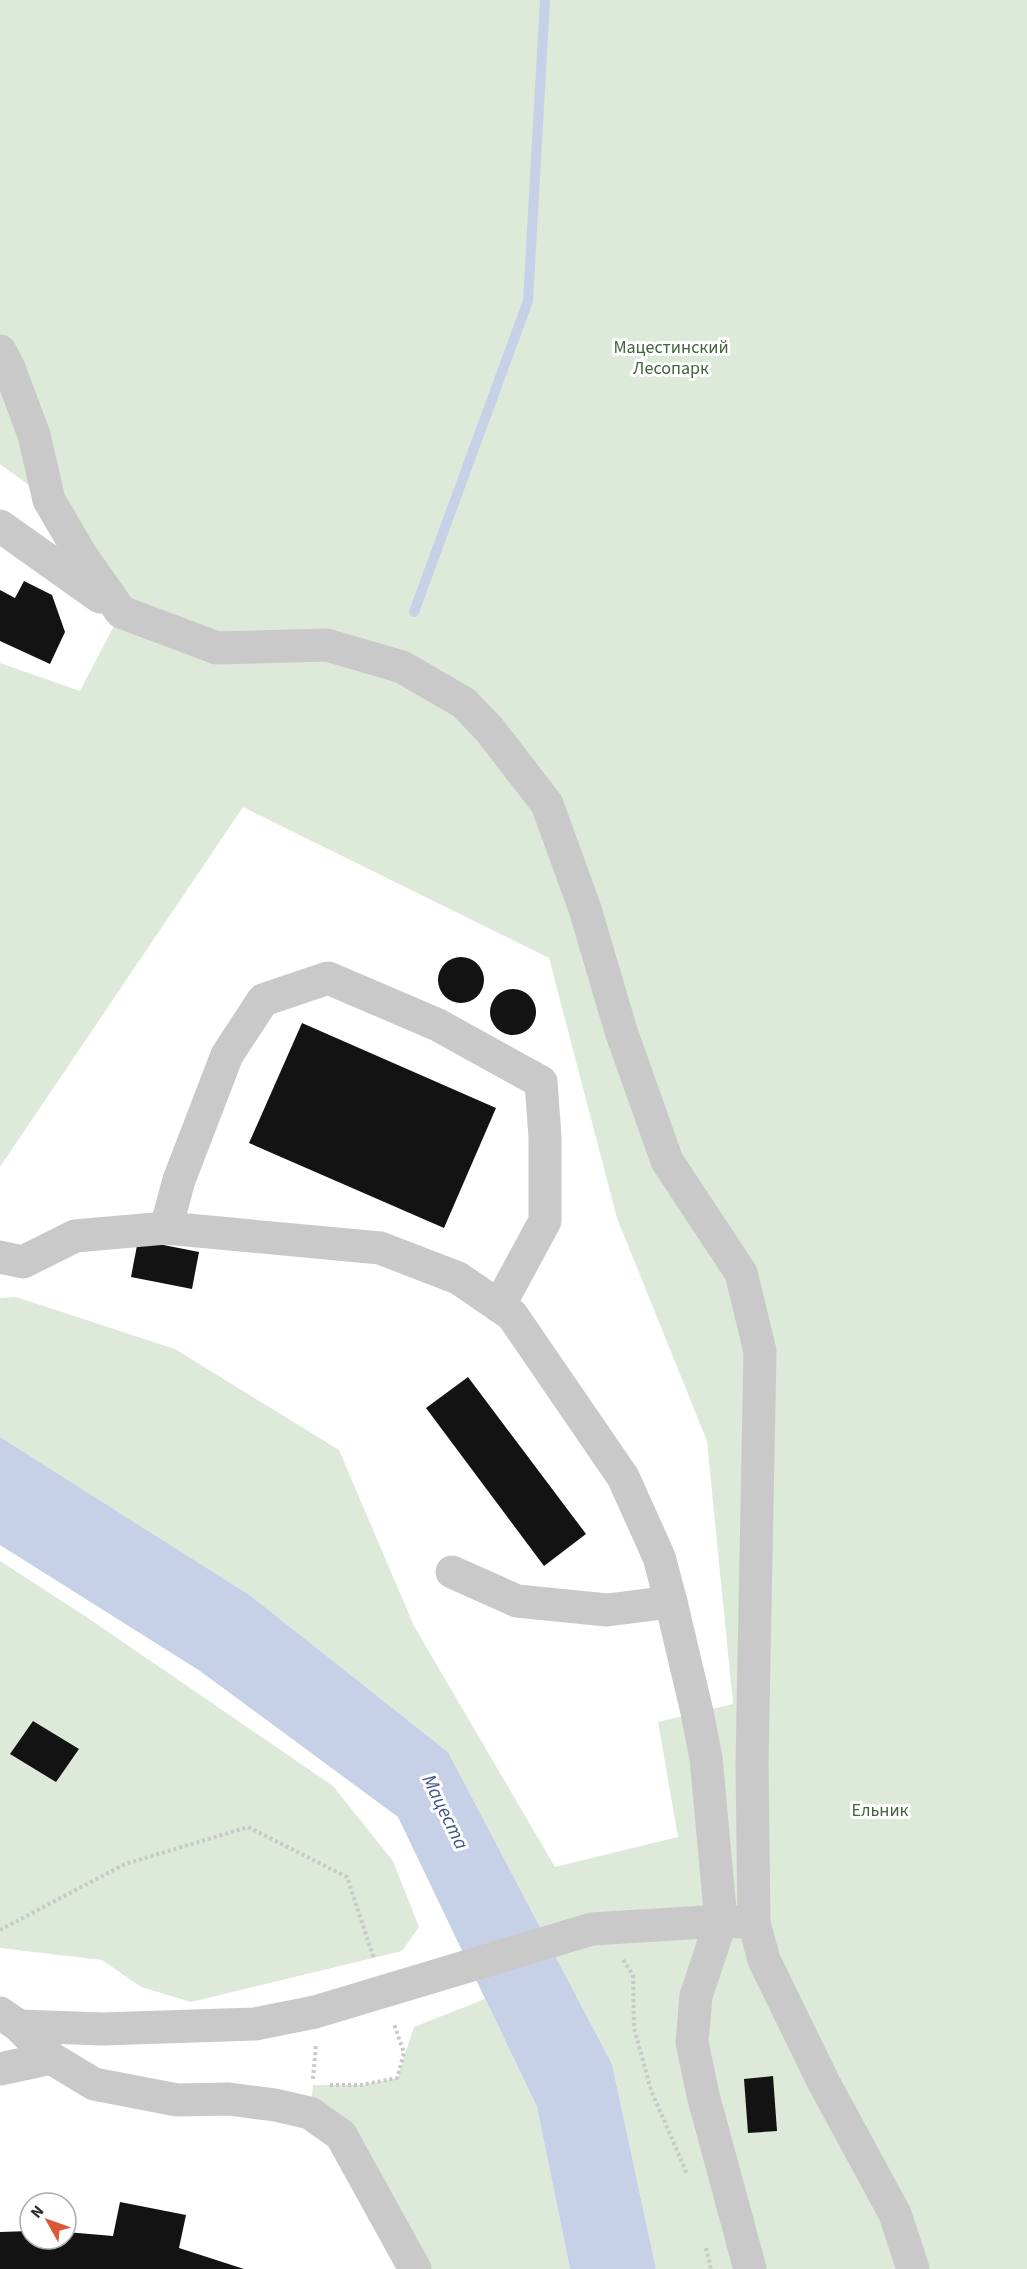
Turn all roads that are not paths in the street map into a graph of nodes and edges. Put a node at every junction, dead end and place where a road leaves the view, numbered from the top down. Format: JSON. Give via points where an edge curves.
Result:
{"nodes":[{"id":1,"x":0,"y":351,"type":"edge"},
{"id":2,"x":0,"y":526,"type":"edge"},
{"id":3,"x":121,"y":612,"type":"junction"},
{"id":4,"x":166,"y":1228,"type":"junction"},
{"id":5,"x":0,"y":1257,"type":"edge"},
{"id":6,"x":499,"y":1306,"type":"junction"},
{"id":7,"x":452,"y":1572,"type":"dead end"},
{"id":8,"x":671,"y":1602,"type":"junction"},
{"id":9,"x":721,"y":1921,"type":"junction"},
{"id":10,"x":754,"y":1923,"type":"junction"},
{"id":11,"x":10,"y":2019,"type":"edge"},
{"id":12,"x":51,"y":2058,"type":"junction"},
{"id":13,"x":0,"y":2070,"type":"edge"},
{"id":14,"x":415,"y":2269,"type":"edge"},
{"id":15,"x":750,"y":2269,"type":"edge"},
{"id":16,"x":913,"y":2269,"type":"edge"}],
"edges":[{"from":1,"to":3,"type":"street","via":[[34,435],[49,500]]},
{"from":2,"to":3,"type":"street"},
{"from":3,"to":10,"type":"street","via":[[217,648],[327,645],[402,667],[464,702],[547,804],[667,1161],[741,1273],[760,1351],[752,1763]]},
{"from":4,"to":5,"type":"street","via":[[75,1236],[23,1262]]},
{"from":4,"to":6,"type":"street","via":[[380,1248],[458,1278]]},
{"from":4,"to":6,"type":"street","via":[[179,1180],[228,1055],[263,1000],[328,978],[438,1025],[541,1082],[545,1221]]},
{"from":6,"to":8,"type":"street","via":[[512,1315],[623,1477],[659,1557]]},
{"from":7,"to":8,"type":"street","via":[[517,1601],[607,1610]]},
{"from":8,"to":9,"type":"street","via":[[706,1758]]},
{"from":9,"to":10,"type":"street"},
{"from":9,"to":11,"type":"street","via":[[592,1929],[315,2024],[102,2029]]},
{"from":9,"to":15,"type":"street","via":[[696,1996],[692,2042]]},
{"from":10,"to":16,"type":"street","via":[[764,1960],[824,2083],[895,2214]]},
{"from":11,"to":12,"type":"street"},
{"from":12,"to":13,"type":"street"},
{"from":12,"to":14,"type":"street","via":[[94,2084],[126,2091],[177,2100],[229,2099],[274,2104],[310,2113],[341,2135]]}]}
